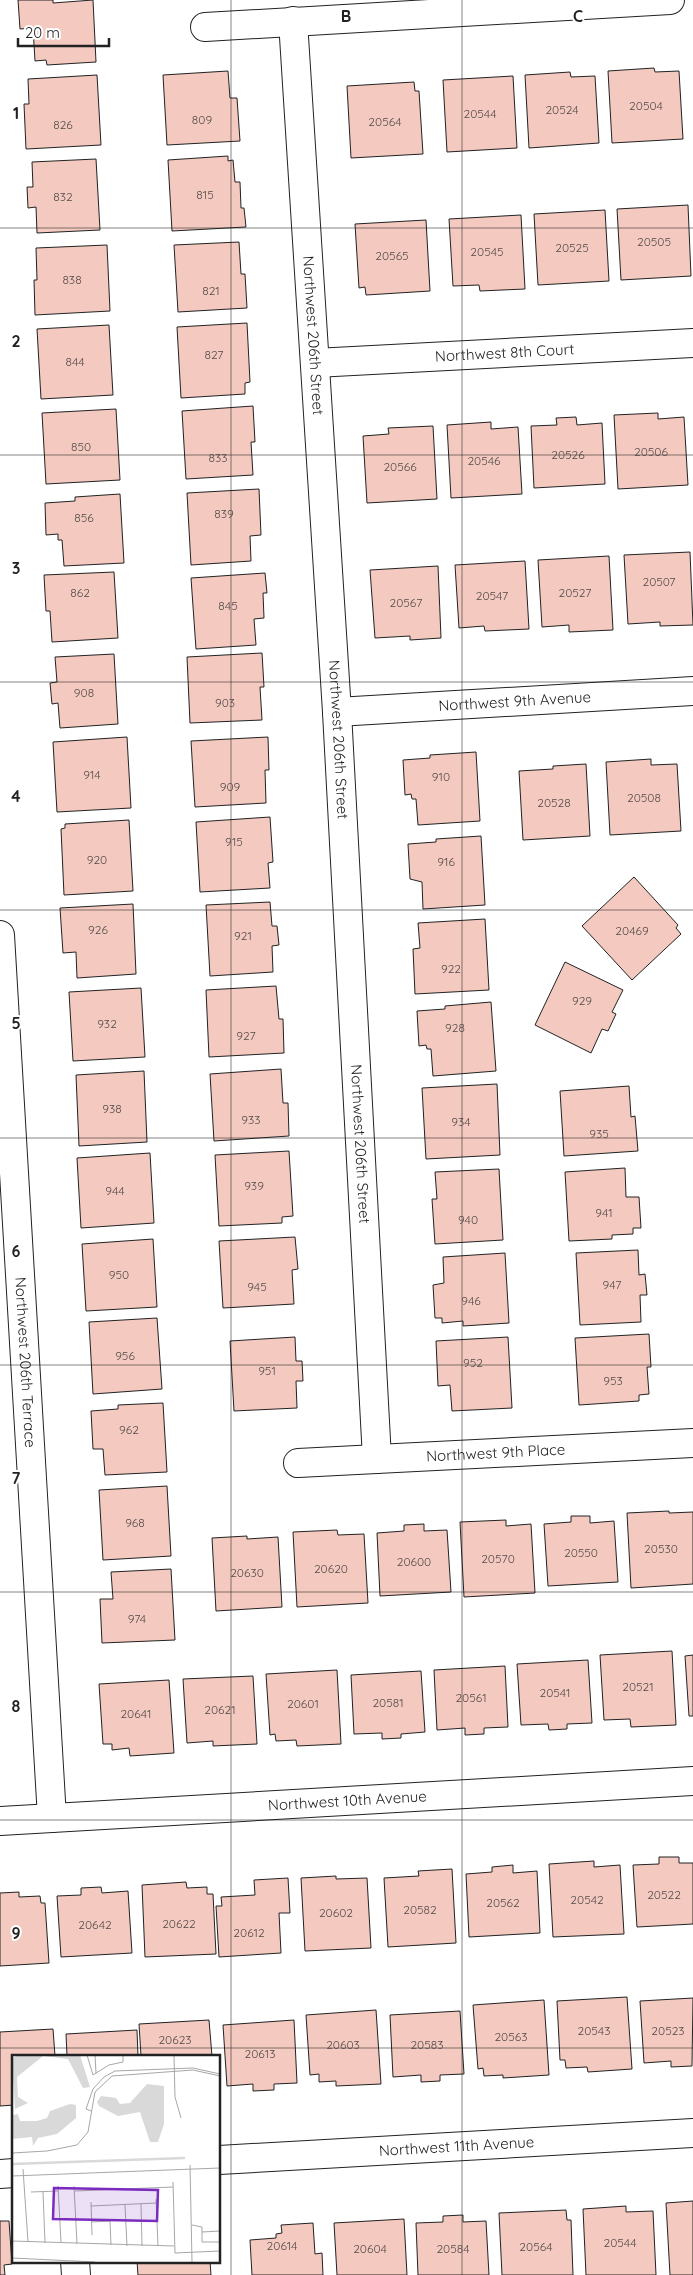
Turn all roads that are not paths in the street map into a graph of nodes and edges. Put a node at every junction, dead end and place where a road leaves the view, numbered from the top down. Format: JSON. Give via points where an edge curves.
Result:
{"nodes":[{"id":1,"x":670,"y":0,"type":"edge"},
{"id":2,"x":293,"y":21,"type":"junction"},
{"id":3,"x":205,"y":27,"type":"dead end"},
{"id":4,"x":693,"y":342,"type":"edge"},
{"id":5,"x":315,"y":363,"type":"junction"},
{"id":6,"x":693,"y":691,"type":"edge"},
{"id":7,"x":337,"y":712,"type":"junction"},
{"id":8,"x":0,"y":935,"type":"edge"},
{"id":9,"x":693,"y":1443,"type":"edge"},
{"id":10,"x":377,"y":1459,"type":"junction"},
{"id":11,"x":298,"y":1463,"type":"dead end"},
{"id":12,"x":693,"y":1781,"type":"edge"},
{"id":13,"x":52,"y":1818,"type":"junction"},
{"id":14,"x":0,"y":1821,"type":"edge"},
{"id":15,"x":693,"y":2133,"type":"edge"},
{"id":16,"x":220,"y":2160,"type":"edge"},
{"id":17,"x":75,"y":2262,"type":"edge"},
{"id":18,"x":76,"y":2275,"type":"edge"}],
"edges":[{"from":1,"to":2,"type":"street"},
{"from":2,"to":3,"type":"street"},
{"from":2,"to":5,"type":"street","name":"Northwest 206th Street"},
{"from":4,"to":5,"type":"street","name":"Northwest 8th Court"},
{"from":5,"to":7,"type":"street","name":"Northwest 206th Street"},
{"from":6,"to":7,"type":"street","name":"Northwest 9th Avenue"},
{"from":7,"to":10,"type":"street","name":"Northwest 206th Street"},
{"from":8,"to":13,"type":"street","name":"Northwest 206th Terrace"},
{"from":9,"to":10,"type":"street","name":"Northwest 9th Place"},
{"from":10,"to":11,"type":"street","name":"Northwest 9th Place"},
{"from":12,"to":13,"type":"street","name":"Northwest 10th Avenue"},
{"from":13,"to":14,"type":"street","name":"Northwest 10th Avenue"},
{"from":15,"to":16,"type":"street","name":"Northwest 11th Avenue"},
{"from":17,"to":18,"type":"street"}]}
